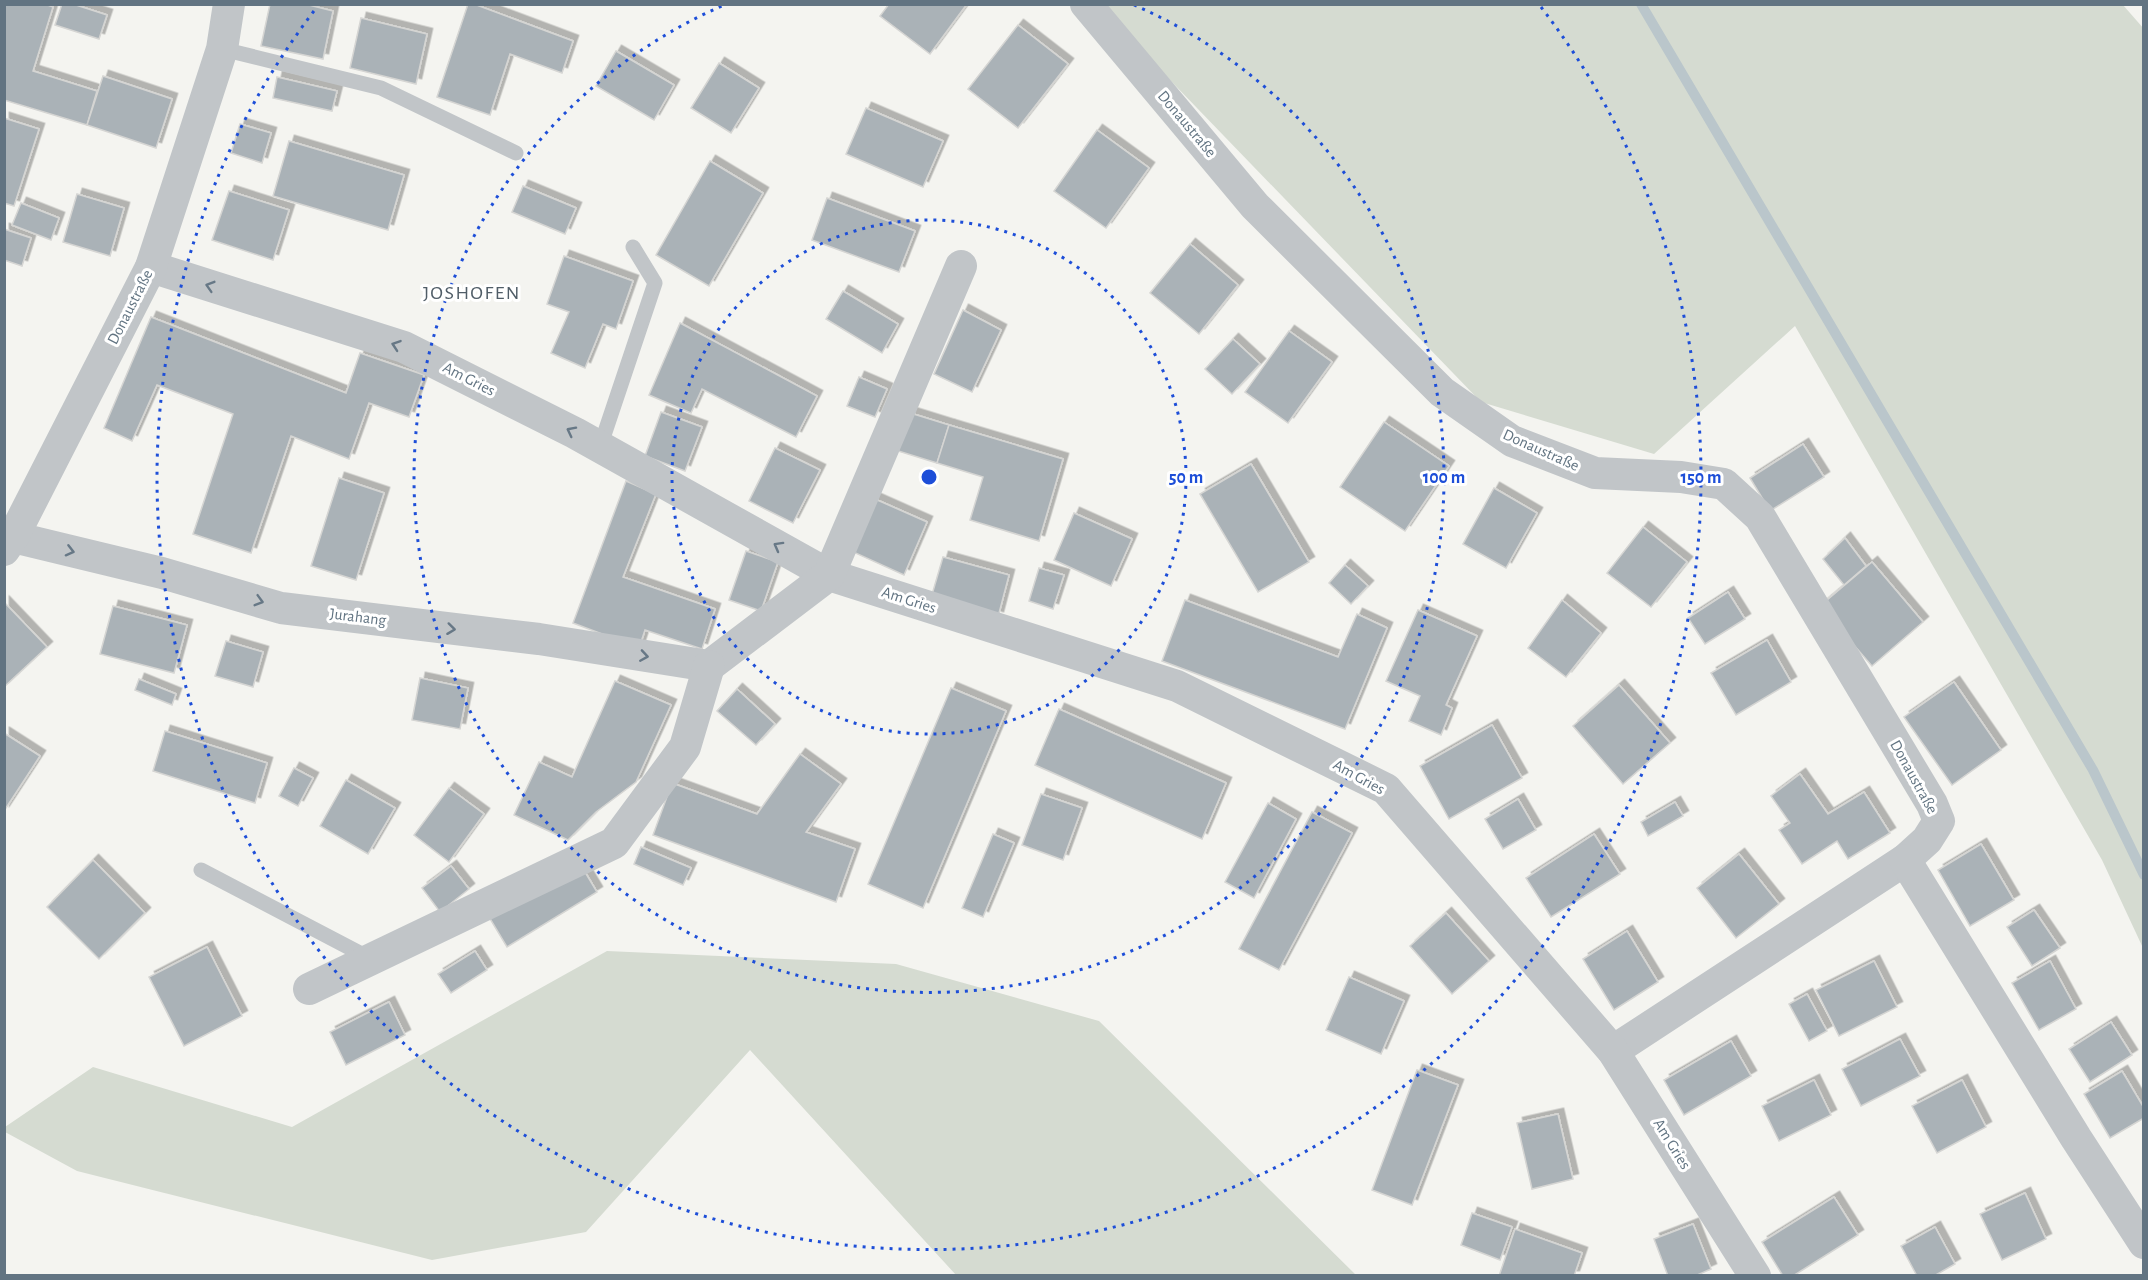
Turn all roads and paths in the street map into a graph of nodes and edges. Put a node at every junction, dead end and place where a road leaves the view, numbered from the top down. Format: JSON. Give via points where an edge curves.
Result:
{"nodes":[{"id":1,"x":229,"y":4,"type":"edge"},
{"id":2,"x":1086,"y":4,"type":"edge"},
{"id":3,"x":222,"y":49,"type":"junction"},
{"id":4,"x":516,"y":153,"type":"dead end"},
{"id":5,"x":633,"y":247,"type":"dead end"},
{"id":6,"x":962,"y":266,"type":"dead end"},
{"id":7,"x":151,"y":267,"type":"junction"},
{"id":8,"x":600,"y":447,"type":"junction"},
{"id":9,"x":9,"y":543,"type":"edge"},
{"id":10,"x":829,"y":575,"type":"junction"},
{"id":11,"x":709,"y":666,"type":"junction"},
{"id":12,"x":1905,"y":860,"type":"junction"},
{"id":13,"x":201,"y":870,"type":"dead end"},
{"id":14,"x":372,"y":959,"type":"junction"},
{"id":15,"x":309,"y":989,"type":"dead end"},
{"id":16,"x":1613,"y":1051,"type":"junction"},
{"id":17,"x":2144,"y":1243,"type":"edge"},
{"id":18,"x":1755,"y":1275,"type":"edge"}],
"edges":[{"from":1,"to":3,"type":"street","name":"Donaustraße"},
{"from":2,"to":12,"type":"street","name":"Donaustraße","via":[[1255,206],[1442,392],[1512,441],[1595,473],[1681,477],[1724,484],[1760,517],[1932,804],[1939,821],[1927,840]]},
{"from":3,"to":4,"type":"lane","via":[[381,88]]},
{"from":3,"to":7,"type":"street","name":"Donaustraße"},
{"from":5,"to":8,"type":"lane","via":[[655,283]]},
{"from":6,"to":10,"type":"street"},
{"from":8,"to":7,"type":"street","name":"Am Gries","one_way":true,"via":[[404,347]]},
{"from":7,"to":9,"type":"street","name":"Donaustraße"},
{"from":10,"to":8,"type":"street","name":"Am Gries","one_way":true},
{"from":9,"to":11,"type":"street","name":"Jurahang","one_way":true,"via":[[162,573],[281,608],[539,639]]},
{"from":10,"to":11,"type":"street"},
{"from":10,"to":16,"type":"street","name":"Am Gries","via":[[1177,686],[1386,789]]},
{"from":11,"to":14,"type":"street","via":[[685,747],[614,843]]},
{"from":12,"to":16,"type":"street","name":"Donaustraße"},
{"from":12,"to":17,"type":"street"},
{"from":13,"to":14,"type":"lane"},
{"from":14,"to":15,"type":"street"},
{"from":16,"to":18,"type":"street","name":"Am Gries"}]}
